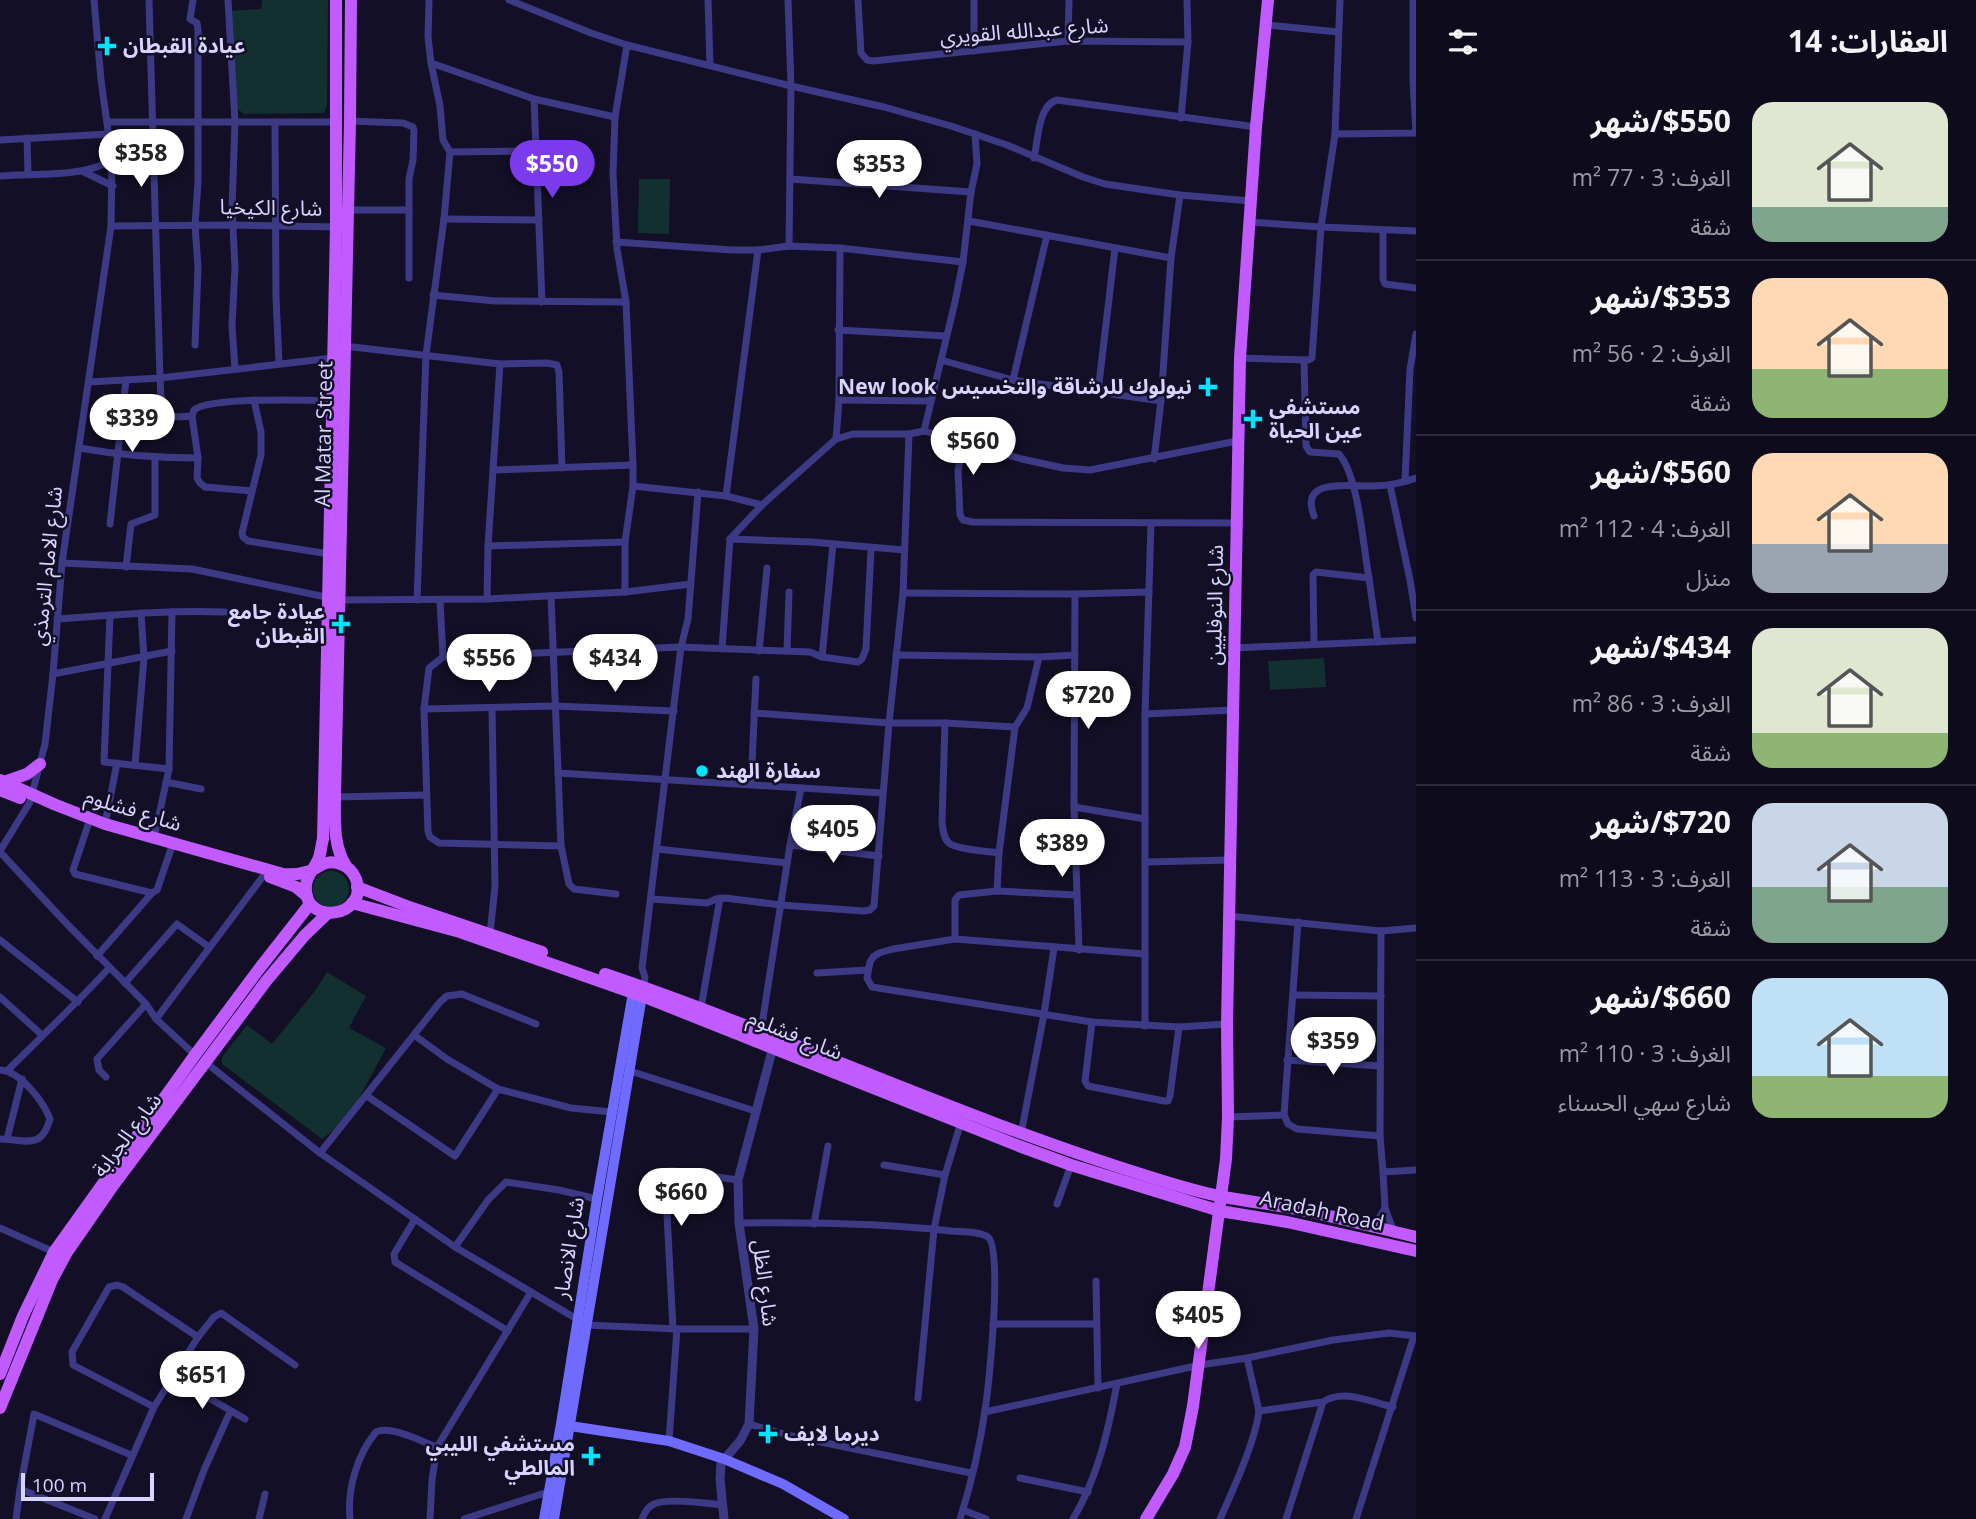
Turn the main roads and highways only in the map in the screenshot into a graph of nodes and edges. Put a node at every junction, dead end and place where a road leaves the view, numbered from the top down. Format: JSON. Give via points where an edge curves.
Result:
{"nodes":[{"id":1,"x":336,"y":0,"type":"edge"},
{"id":2,"x":351,"y":0,"type":"edge"},
{"id":3,"x":1268,"y":0,"type":"edge"},
{"id":4,"x":342,"y":227,"type":"junction"},
{"id":5,"x":337,"y":350,"type":"junction"},
{"id":6,"x":334,"y":598,"type":"junction"},
{"id":7,"x":40,"y":764,"type":"road end"},
{"id":8,"x":1,"y":784,"type":"edge"},
{"id":9,"x":31,"y":798,"type":"junction"},
{"id":10,"x":346,"y":866,"type":"junction"},
{"id":11,"x":313,"y":870,"type":"junction"},
{"id":12,"x":261,"y":871,"type":"junction"},
{"id":13,"x":357,"y":887,"type":"junction"},
{"id":14,"x":309,"y":900,"type":"junction"},
{"id":15,"x":352,"y":903,"type":"junction"},
{"id":16,"x":328,"y":913,"type":"junction"},
{"id":17,"x":639,"y":990,"type":"junction"},
{"id":18,"x":200,"y":1058,"type":"junction"},
{"id":19,"x":146,"y":1134,"type":"junction"},
{"id":20,"x":1148,"y":1182,"type":"junction"},
{"id":21,"x":1222,"y":1197,"type":"junction"},
{"id":22,"x":1220,"y":1210,"type":"junction"},
{"id":23,"x":1416,"y":1237,"type":"edge"},
{"id":24,"x":1416,"y":1251,"type":"edge"},
{"id":25,"x":582,"y":1322,"type":"junction"},
{"id":26,"x":0,"y":1374,"type":"edge"},
{"id":27,"x":0,"y":1408,"type":"edge"},
{"id":28,"x":570,"y":1426,"type":"junction"},
{"id":29,"x":544,"y":1519,"type":"edge"},
{"id":30,"x":554,"y":1519,"type":"edge"},
{"id":31,"x":844,"y":1519,"type":"edge"},
{"id":32,"x":1146,"y":1519,"type":"edge"}],
"edges":[{"from":1,"to":4,"type":"main road"},
{"from":2,"to":4,"type":"main road","name":"Al Matar Street","via":[[348,210]]},
{"from":3,"to":21,"type":"main road","name":"شارع النوفليين","via":[[1240,358],[1228,1117]]},
{"from":4,"to":5,"type":"main road","name":"Al Matar Street"},
{"from":5,"to":6,"type":"main road","name":"Al Matar Street"},
{"from":5,"to":6,"type":"main road","via":[[329,554]]},
{"from":6,"to":10,"type":"main road","name":"Al Matar Street","via":[[335,836]]},
{"from":6,"to":11,"type":"main road","via":[[323,839]]},
{"from":7,"to":8,"type":"main road"},
{"from":8,"to":9,"type":"main road","name":"شارع فشلوم"},
{"from":9,"to":12,"type":"main road","name":"شارع فشلوم"},
{"from":9,"to":12,"type":"main road","name":"شارع فشلوم","via":[[52,812],[88,825]]},
{"from":10,"to":11,"type":"main road","via":[[332,862]]},
{"from":10,"to":13,"type":"main road"},
{"from":11,"to":12,"type":"main road","via":[[295,875]]},
{"from":11,"to":14,"type":"main road","via":[[306,882]]},
{"from":12,"to":14,"type":"main road","via":[[296,887]]},
{"from":13,"to":15,"type":"main road"},
{"from":13,"to":17,"type":"main road","name":"شارع فشلوم"},
{"from":14,"to":16,"type":"main road"},
{"from":14,"to":18,"type":"main road","name":"شارع الجرابة"},
{"from":15,"to":16,"type":"main road"},
{"from":15,"to":17,"type":"main road","name":"شارع فشلوم","via":[[460,932]]},
{"from":16,"to":18,"type":"main road","name":"شارع الجرابة"},
{"from":17,"to":20,"type":"main road","name":"شارع فشلوم","via":[[701,1008]]},
{"from":17,"to":20,"type":"main road","name":"شارع فشلوم","via":[[1019,1146],[1071,1165]]},
{"from":17,"to":25,"type":"main road","name":"شارع الانصار","via":[[629,1071]]},
{"from":17,"to":25,"type":"main road","name":"شارع الانصار","via":[[597,1199]]},
{"from":18,"to":19,"type":"main road","name":"شارع الجرابة"},
{"from":19,"to":26,"type":"main road","name":"شارع الجرابة","via":[[54,1252]]},
{"from":19,"to":27,"type":"main road","name":"شارع الجرابة","via":[[59,1265]]},
{"from":20,"to":21,"type":"main road","name":"شارع فشلوم"},
{"from":20,"to":22,"type":"main road","name":"شارع فشلوم"},
{"from":21,"to":22,"type":"main road","name":"شارع النوفليين"},
{"from":21,"to":23,"type":"main road","name":"Aradah Road"},
{"from":22,"to":24,"type":"main road","name":"Aradah Road"},
{"from":22,"to":32,"type":"main road","name":"شارع النوفليين","via":[[1185,1447]]},
{"from":25,"to":28,"type":"main road","name":"شارع الانصار"},
{"from":25,"to":29,"type":"main road","name":"شارع الانصار"},
{"from":28,"to":30,"type":"main road","name":"شارع الانصار"},
{"from":28,"to":31,"type":"main road","via":[[669,1441],[724,1459],[783,1484]]}]}
